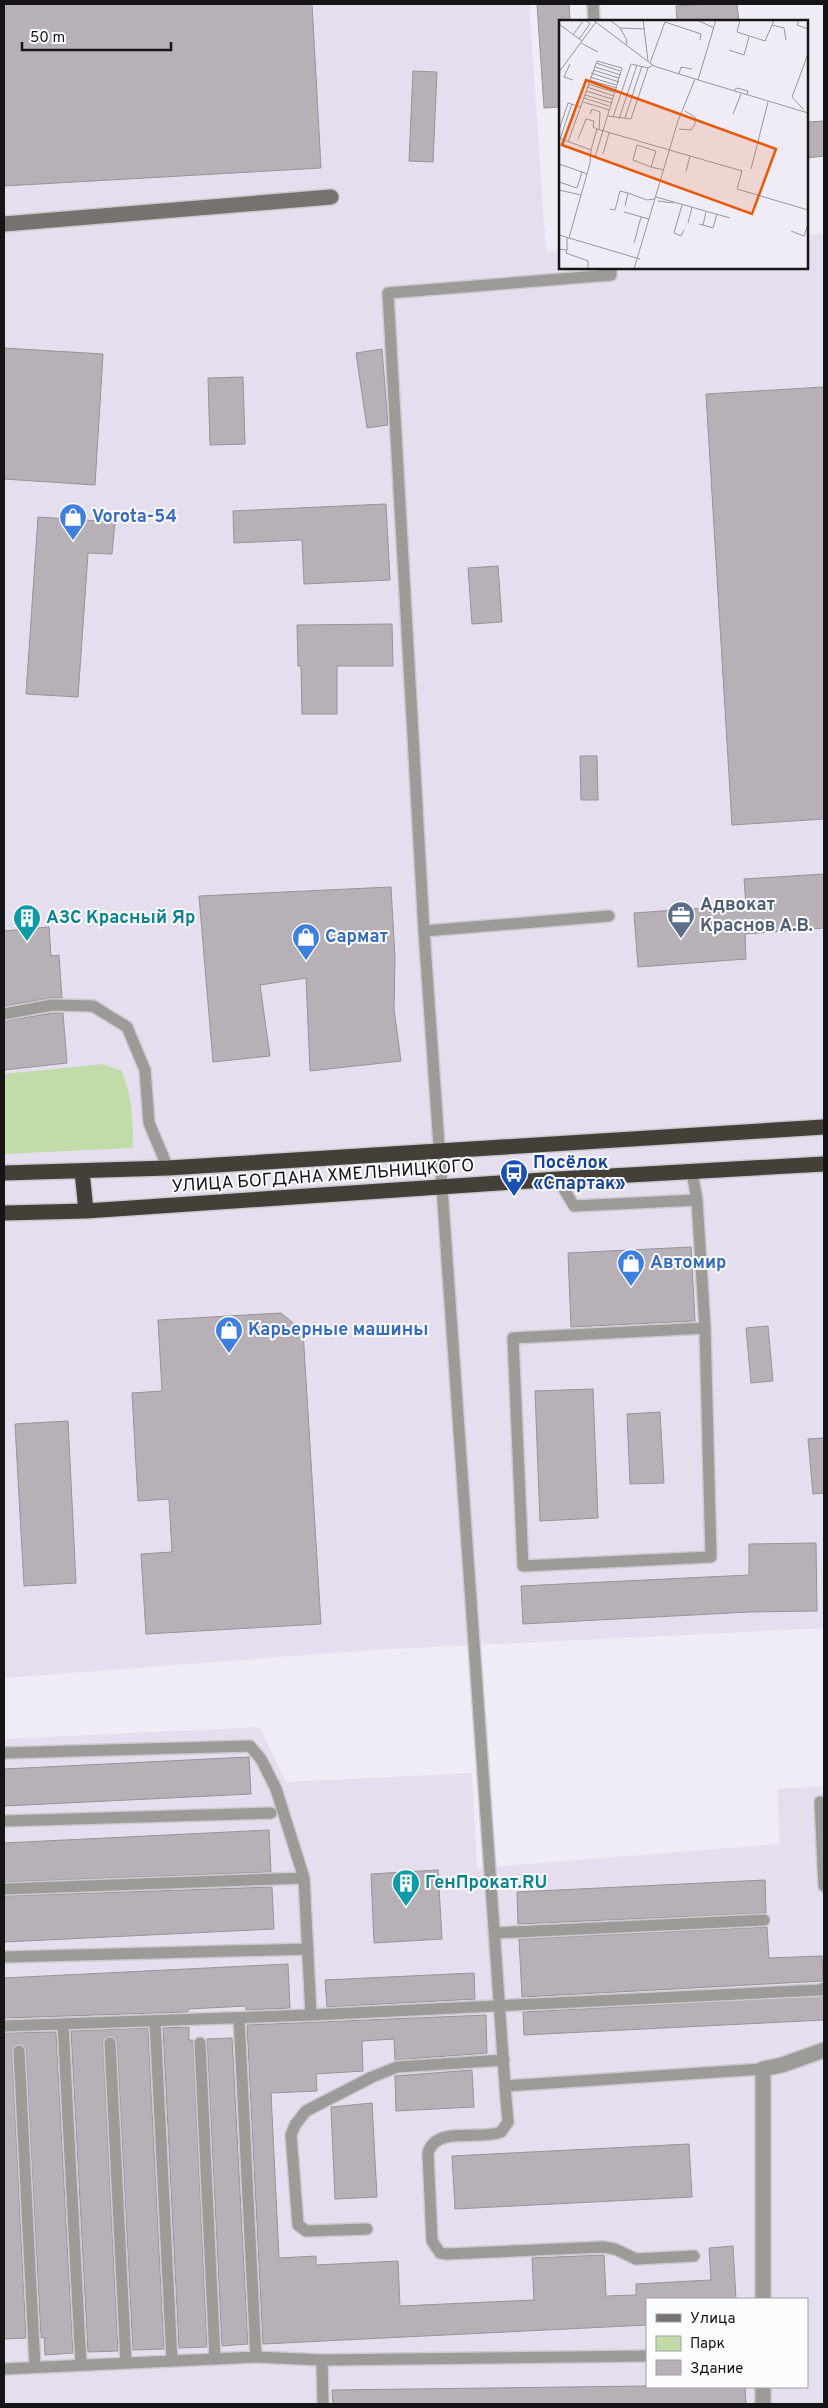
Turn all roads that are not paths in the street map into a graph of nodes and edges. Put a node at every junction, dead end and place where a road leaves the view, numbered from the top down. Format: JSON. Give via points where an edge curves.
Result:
{"nodes":[{"id":1,"x":593,"y":4,"type":"edge"},
{"id":2,"x":594,"y":20,"type":"edge"},
{"id":3,"x":331,"y":197,"type":"dead end"},
{"id":4,"x":4,"y":224,"type":"edge"},
{"id":5,"x":611,"y":269,"type":"edge"},
{"id":6,"x":609,"y":916,"type":"dead end"},
{"id":7,"x":424,"y":931,"type":"junction"},
{"id":8,"x":4,"y":1014,"type":"edge"},
{"id":9,"x":824,"y":1127,"type":"edge"},
{"id":10,"x":441,"y":1151,"type":"junction"},
{"id":11,"x":824,"y":1164,"type":"edge"},
{"id":12,"x":168,"y":1168,"type":"junction"},
{"id":13,"x":82,"y":1171,"type":"junction"},
{"id":14,"x":692,"y":1172,"type":"junction"},
{"id":15,"x":4,"y":1173,"type":"edge"},
{"id":16,"x":558,"y":1179,"type":"junction"},
{"id":17,"x":444,"y":1188,"type":"junction"},
{"id":18,"x":697,"y":1200,"type":"junction"},
{"id":19,"x":86,"y":1211,"type":"junction"},
{"id":20,"x":4,"y":1213,"type":"edge"},
{"id":21,"x":705,"y":1328,"type":"junction"},
{"id":22,"x":4,"y":1754,"type":"edge"},
{"id":23,"x":820,"y":1802,"type":"dead end"},
{"id":24,"x":271,"y":1813,"type":"dead end"},
{"id":25,"x":4,"y":1821,"type":"edge"},
{"id":26,"x":304,"y":1878,"type":"junction"},
{"id":27,"x":824,"y":1886,"type":"edge"},
{"id":28,"x":4,"y":1889,"type":"edge"},
{"id":29,"x":764,"y":1920,"type":"dead end"},
{"id":30,"x":495,"y":1933,"type":"junction"},
{"id":31,"x":308,"y":1949,"type":"junction"},
{"id":32,"x":4,"y":1957,"type":"edge"},
{"id":33,"x":824,"y":1988,"type":"edge"},
{"id":34,"x":500,"y":2006,"type":"junction"},
{"id":35,"x":311,"y":2015,"type":"junction"},
{"id":36,"x":239,"y":2018,"type":"junction"},
{"id":37,"x":155,"y":2021,"type":"junction"},
{"id":38,"x":63,"y":2024,"type":"junction"},
{"id":39,"x":4,"y":2026,"type":"edge"},
{"id":40,"x":110,"y":2043,"type":"dead end"},
{"id":41,"x":200,"y":2044,"type":"dead end"},
{"id":42,"x":824,"y":2050,"type":"edge"},
{"id":43,"x":19,"y":2051,"type":"dead end"},
{"id":44,"x":504,"y":2060,"type":"junction"},
{"id":45,"x":763,"y":2069,"type":"junction"},
{"id":46,"x":505,"y":2086,"type":"junction"},
{"id":47,"x":367,"y":2229,"type":"dead end"},
{"id":48,"x":694,"y":2256,"type":"dead end"},
{"id":49,"x":763,"y":2298,"type":"edge"},
{"id":50,"x":646,"y":2356,"type":"edge"},
{"id":51,"x":256,"y":2357,"type":"junction"},
{"id":52,"x":215,"y":2359,"type":"junction"},
{"id":53,"x":322,"y":2360,"type":"junction"},
{"id":54,"x":172,"y":2361,"type":"junction"},
{"id":55,"x":126,"y":2363,"type":"junction"},
{"id":56,"x":81,"y":2365,"type":"junction"},
{"id":57,"x":35,"y":2368,"type":"junction"},
{"id":58,"x":4,"y":2369,"type":"edge"},
{"id":59,"x":763,"y":2388,"type":"edge"},
{"id":60,"x":323,"y":2404,"type":"edge"},
{"id":61,"x":764,"y":2404,"type":"edge"}],
"edges":[{"from":1,"to":2,"type":"lane"},
{"from":3,"to":4,"type":"street"},
{"from":5,"to":7,"type":"lane","via":[[611,275],[388,293]]},
{"from":6,"to":7,"type":"lane"},
{"from":7,"to":10,"type":"lane"},
{"from":8,"to":12,"type":"lane","via":[[52,1005],[94,1006],[127,1026],[145,1070],[148,1122]]},
{"from":9,"to":10,"type":"highway","name":"УЛИЦА БОГДАНА ХМЕЛЬНИЦКОГО"},
{"from":10,"to":12,"type":"highway","name":"УЛИЦА БОГДАНА ХМЕЛЬНИЦКОГО"},
{"from":10,"to":17,"type":"lane"},
{"from":11,"to":14,"type":"highway","name":"УЛИЦА БОГДАНА ХМЕЛЬНИЦКОГО"},
{"from":12,"to":13,"type":"highway","name":"УЛИЦА БОГДАНА ХМЕЛЬНИЦКОГО"},
{"from":13,"to":15,"type":"highway","name":"УЛИЦА БОГДАНА ХМЕЛЬНИЦКОГО"},
{"from":13,"to":19,"type":"highway"},
{"from":14,"to":16,"type":"highway","name":"УЛИЦА БОГДАНА ХМЕЛЬНИЦКОГО"},
{"from":14,"to":18,"type":"lane"},
{"from":16,"to":17,"type":"highway","name":"УЛИЦА БОГДАНА ХМЕЛЬНИЦКОГО"},
{"from":16,"to":18,"type":"lane","via":[[574,1206]]},
{"from":17,"to":19,"type":"highway","name":"УЛИЦА БОГДАНА ХМЕЛЬНИЦКОГО"},
{"from":17,"to":30,"type":"lane"},
{"from":18,"to":21,"type":"lane"},
{"from":19,"to":20,"type":"highway","name":"УЛИЦА БОГДАНА ХМЕЛЬНИЦКОГО"},
{"from":21,"to":21,"type":"lane","via":[[513,1338],[523,1566],[711,1557]]},
{"from":22,"to":26,"type":"lane","via":[[250,1746],[276,1788]]},
{"from":23,"to":27,"type":"lane"},
{"from":24,"to":25,"type":"lane"},
{"from":26,"to":28,"type":"lane"},
{"from":26,"to":31,"type":"lane"},
{"from":29,"to":30,"type":"lane"},
{"from":30,"to":34,"type":"lane"},
{"from":31,"to":32,"type":"lane"},
{"from":31,"to":35,"type":"lane"},
{"from":33,"to":34,"type":"lane"},
{"from":34,"to":35,"type":"lane"},
{"from":34,"to":44,"type":"lane"},
{"from":35,"to":36,"type":"lane"},
{"from":36,"to":37,"type":"lane"},
{"from":36,"to":51,"type":"lane"},
{"from":37,"to":38,"type":"lane"},
{"from":37,"to":54,"type":"lane"},
{"from":38,"to":39,"type":"lane"},
{"from":38,"to":56,"type":"lane"},
{"from":40,"to":55,"type":"lane"},
{"from":41,"to":52,"type":"lane"},
{"from":42,"to":45,"type":"street"},
{"from":43,"to":57,"type":"lane"},
{"from":44,"to":46,"type":"lane"},
{"from":44,"to":47,"type":"lane","via":[[397,2067],[363,2081],[299,2117],[291,2134],[298,2225],[306,2231]]},
{"from":45,"to":46,"type":"lane"},
{"from":45,"to":49,"type":"street"},
{"from":46,"to":48,"type":"lane","via":[[508,2122],[501,2132],[441,2137],[430,2146],[432,2241],[440,2253],[604,2247],[636,2259]]},
{"from":50,"to":53,"type":"lane"},
{"from":51,"to":52,"type":"lane"},
{"from":51,"to":53,"type":"lane"},
{"from":52,"to":54,"type":"lane"},
{"from":53,"to":60,"type":"lane"},
{"from":54,"to":55,"type":"lane"},
{"from":55,"to":56,"type":"lane"},
{"from":56,"to":57,"type":"lane"},
{"from":57,"to":58,"type":"lane"},
{"from":59,"to":61,"type":"street"}]}
